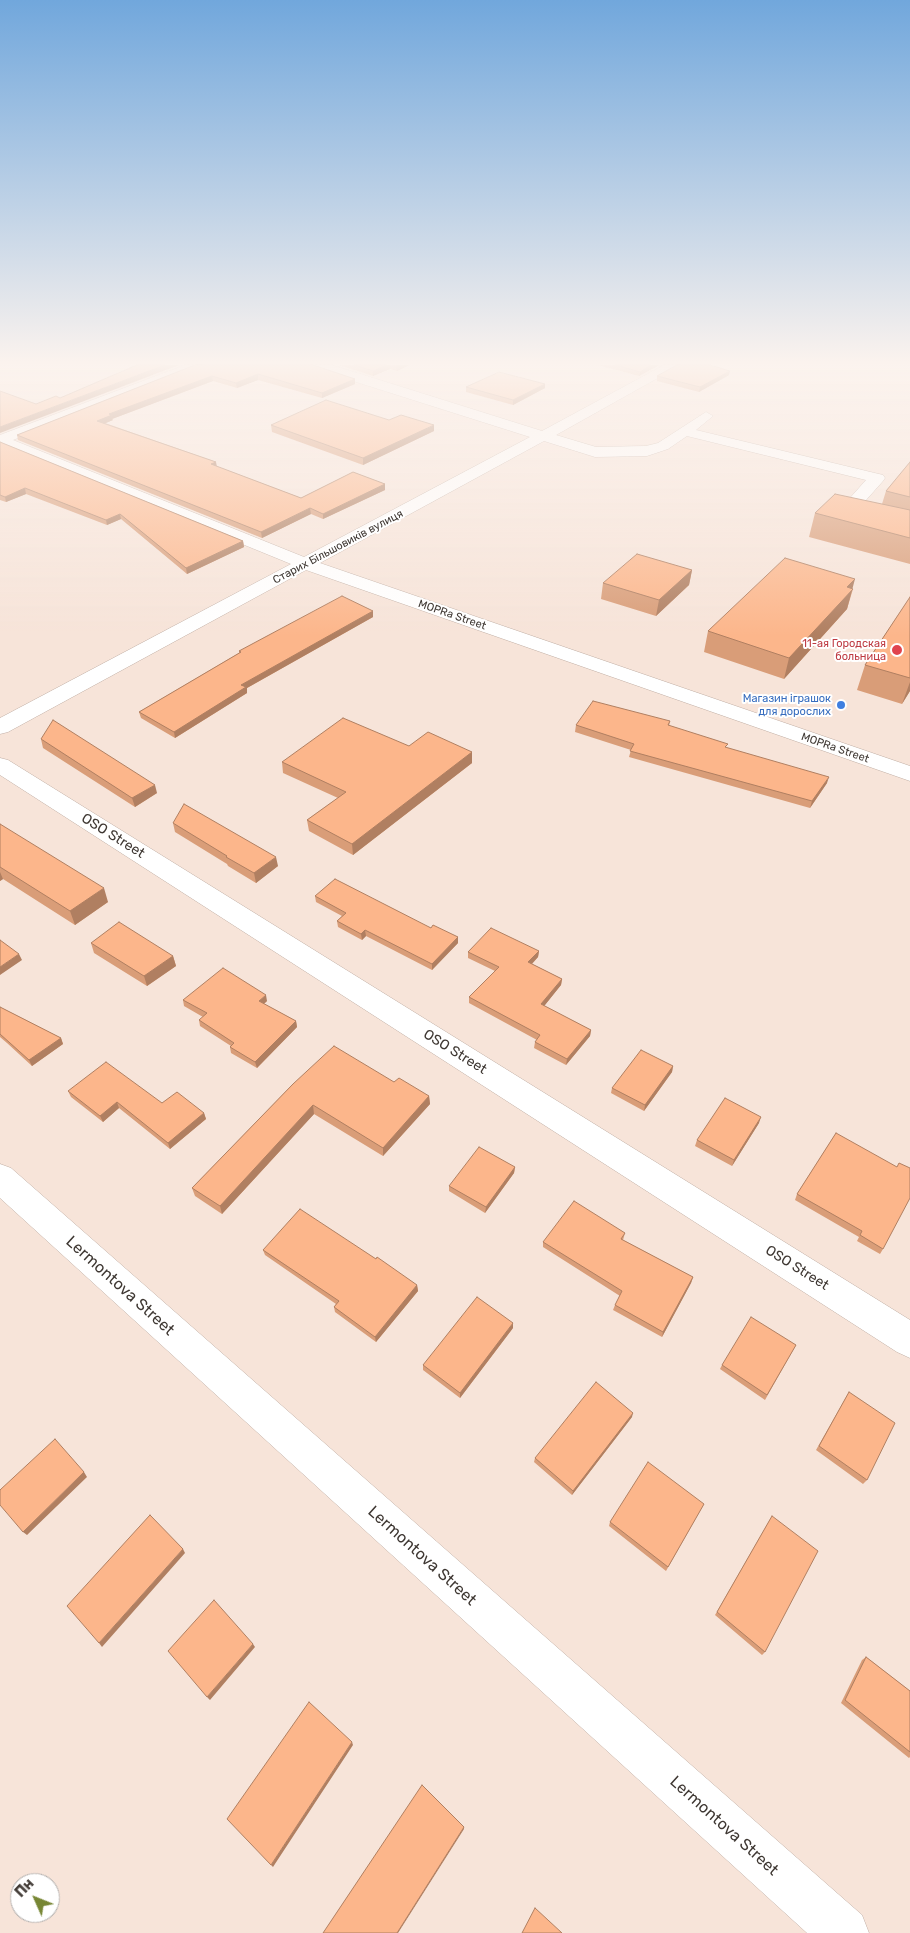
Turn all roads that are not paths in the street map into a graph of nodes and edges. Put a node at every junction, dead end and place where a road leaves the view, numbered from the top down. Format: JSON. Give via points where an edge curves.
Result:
{"nodes":[{"id":1,"x":38,"y":455,"type":"edge"},
{"id":2,"x":507,"y":455,"type":"edge"},
{"id":3,"x":781,"y":455,"type":"edge"},
{"id":4,"x":910,"y":529,"type":"edge"},
{"id":5,"x":307,"y":564,"type":"junction"},
{"id":6,"x":0,"y":727,"type":"edge"},
{"id":7,"x":0,"y":765,"type":"edge"},
{"id":8,"x":910,"y":774,"type":"edge"},
{"id":9,"x":0,"y":1178,"type":"edge"},
{"id":10,"x":910,"y":1340,"type":"edge"},
{"id":11,"x":844,"y":1933,"type":"edge"}],
"edges":[{"from":1,"to":5,"type":"street","name":"MOPRa Street"},
{"from":2,"to":5,"type":"street","name":"Старих Більшовиків вулиця"},
{"from":3,"to":4,"type":"street","via":[[877,478],[850,507],[855,514]]},
{"from":5,"to":6,"type":"street","name":"Старих Більшовиків вулиця"},
{"from":5,"to":8,"type":"street","name":"MOPRa Street"},
{"from":7,"to":10,"type":"street","name":"OSO Street"},
{"from":9,"to":11,"type":"street","name":"Lermontova Street"}]}
